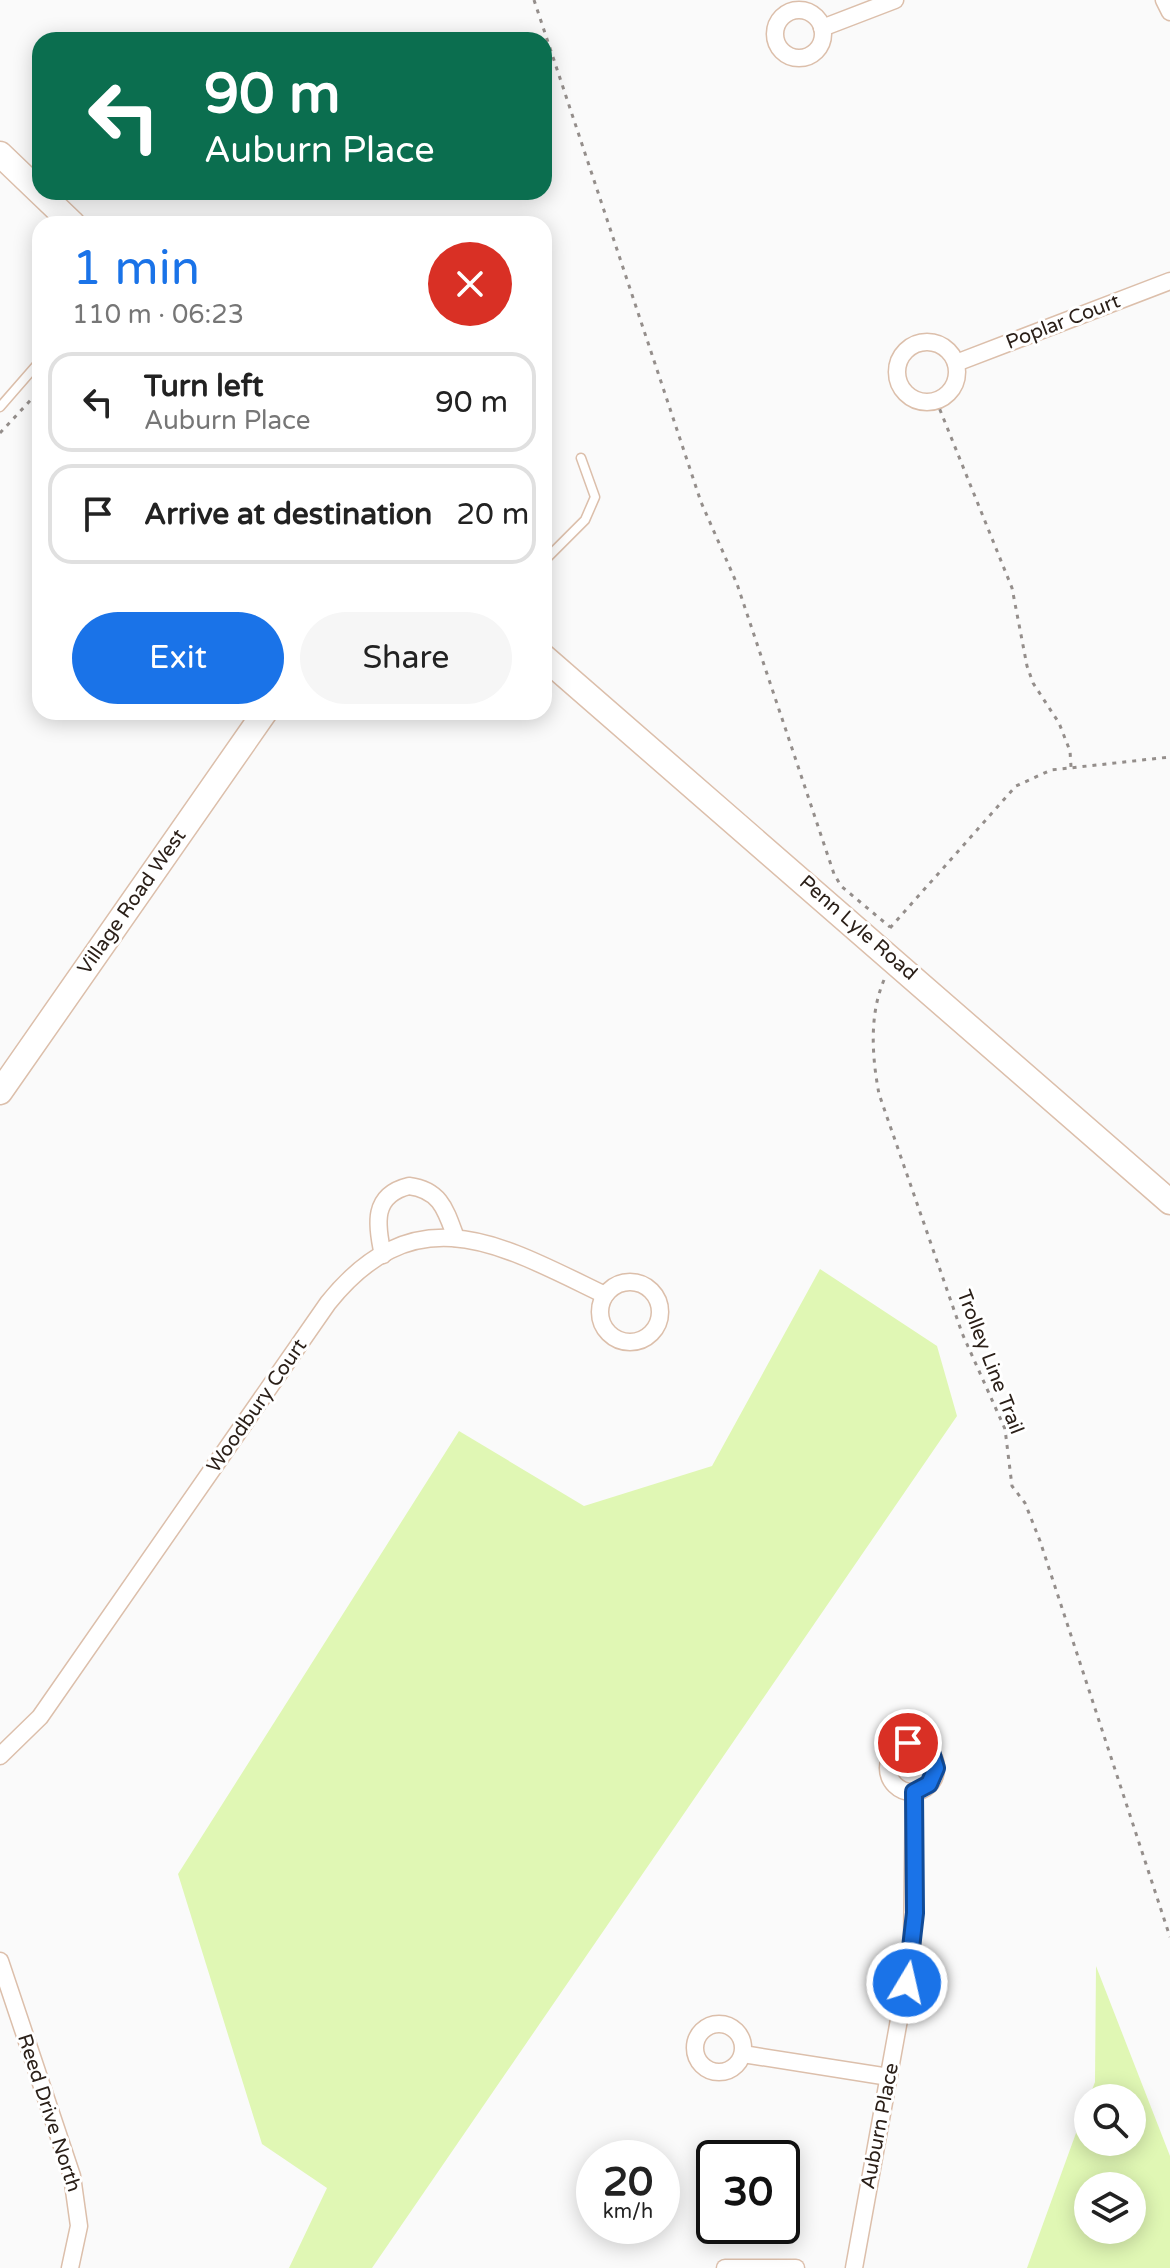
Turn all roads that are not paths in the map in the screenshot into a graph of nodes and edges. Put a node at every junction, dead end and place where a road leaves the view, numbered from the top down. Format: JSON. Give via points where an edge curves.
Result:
{"nodes":[{"id":1,"x":895,"y":0,"type":"edge"},
{"id":2,"x":1164,"y":0,"type":"edge"},
{"id":3,"x":1170,"y":12,"type":"edge"},
{"id":4,"x":822,"y":28,"type":"dead end"},
{"id":5,"x":0,"y":154,"type":"edge"},
{"id":6,"x":32,"y":185,"type":"edge"},
{"id":7,"x":48,"y":200,"type":"edge"},
{"id":8,"x":65,"y":216,"type":"edge"},
{"id":9,"x":1170,"y":281,"type":"edge"},
{"id":10,"x":956,"y":363,"type":"junction"},
{"id":11,"x":32,"y":370,"type":"edge"},
{"id":12,"x":0,"y":407,"type":"edge"},
{"id":13,"x":581,"y":458,"type":"dead end"},
{"id":14,"x":552,"y":553,"type":"edge"},
{"id":15,"x":552,"y":664,"type":"edge"},
{"id":16,"x":259,"y":720,"type":"edge"},
{"id":17,"x":0,"y":1092,"type":"edge"},
{"id":18,"x":1170,"y":1202,"type":"edge"},
{"id":19,"x":456,"y":1238,"type":"junction"},
{"id":20,"x":383,"y":1255,"type":"junction"},
{"id":21,"x":605,"y":1295,"type":"dead end"},
{"id":22,"x":0,"y":1756,"type":"edge"},
{"id":23,"x":914,"y":1792,"type":"dead end"},
{"id":24,"x":1,"y":1964,"type":"edge"},
{"id":25,"x":743,"y":2054,"type":"dead end"},
{"id":26,"x":889,"y":2077,"type":"junction"},
{"id":27,"x":70,"y":2268,"type":"edge"},
{"id":28,"x":725,"y":2268,"type":"edge"},
{"id":29,"x":796,"y":2268,"type":"edge"},
{"id":30,"x":854,"y":2268,"type":"edge"}],
"edges":[{"from":1,"to":4,"type":"street"},
{"from":2,"to":3,"type":"street"},
{"from":5,"to":6,"type":"street"},
{"from":7,"to":8,"type":"street"},
{"from":9,"to":10,"type":"street","name":"Poplar Court"},
{"from":10,"to":10,"type":"street","via":[[942,346],[930,342],[912,346],[897,372],[903,389],[921,401],[936,400],[954,384]]},
{"from":11,"to":12,"type":"lane"},
{"from":13,"to":14,"type":"lane","via":[[595,497],[585,520]]},
{"from":15,"to":18,"type":"street","name":"Penn Lyle Road"},
{"from":16,"to":17,"type":"street","name":"Village Road West"},
{"from":19,"to":20,"type":"street","name":"Woodbury Court","via":[[432,1239]]},
{"from":19,"to":20,"type":"street","via":[[434,1193],[398,1189],[380,1205],[377,1217]]},
{"from":19,"to":21,"type":"street","name":"Woodbury Court","via":[[504,1247]]},
{"from":20,"to":22,"type":"street","name":"Woodbury Court","via":[[328,1303],[40,1717]]},
{"from":23,"to":26,"type":"street","name":"Auburn Place","via":[[912,1948]]},
{"from":24,"to":27,"type":"street","name":"Reed Drive North","via":[[72,2176],[79,2226]]},
{"from":25,"to":26,"type":"street"},
{"from":26,"to":30,"type":"street","name":"Auburn Place"},
{"from":28,"to":29,"type":"street"}]}
